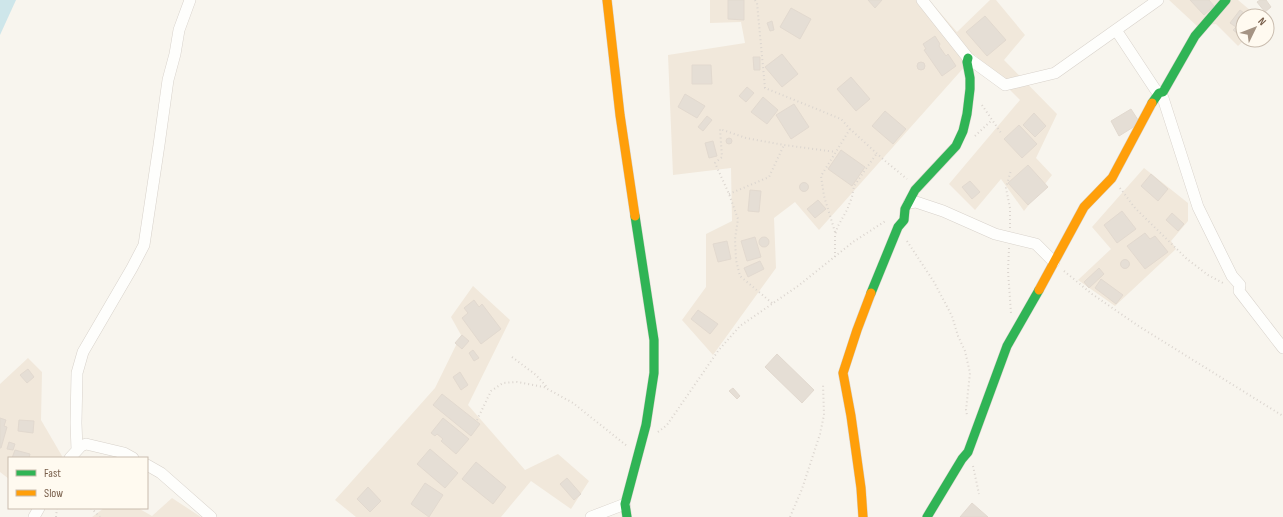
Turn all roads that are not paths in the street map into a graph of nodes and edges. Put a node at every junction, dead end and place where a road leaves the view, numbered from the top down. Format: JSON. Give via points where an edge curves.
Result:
{"nodes":[{"id":1,"x":190,"y":0,"type":"edge"},
{"id":2,"x":607,"y":0,"type":"edge"},
{"id":3,"x":922,"y":0,"type":"edge"},
{"id":4,"x":1158,"y":0,"type":"edge"},
{"id":5,"x":1226,"y":0,"type":"edge"},
{"id":6,"x":1116,"y":30,"type":"junction"},
{"id":7,"x":968,"y":58,"type":"junction"},
{"id":8,"x":1159,"y":93,"type":"junction"},
{"id":9,"x":907,"y":206,"type":"junction"},
{"id":10,"x":1054,"y":262,"type":"junction"},
{"id":11,"x":1283,"y":348,"type":"edge"},
{"id":12,"x":73,"y":454,"type":"edge"},
{"id":13,"x":131,"y":457,"type":"edge"},
{"id":14,"x":148,"y":466,"type":"edge"},
{"id":15,"x":625,"y":504,"type":"junction"},
{"id":16,"x":211,"y":517,"type":"edge"},
{"id":17,"x":591,"y":517,"type":"edge"},
{"id":18,"x":627,"y":517,"type":"edge"},
{"id":19,"x":864,"y":517,"type":"edge"},
{"id":20,"x":927,"y":517,"type":"edge"}],
"edges":[{"from":1,"to":12,"type":"street","via":[[178,30],[168,80],[144,245],[83,352],[77,373]]},
{"from":2,"to":15,"type":"street","via":[[620,115],[654,340],[654,373],[646,425]]},
{"from":3,"to":7,"type":"street"},
{"from":4,"to":6,"type":"street"},
{"from":5,"to":8,"type":"street","via":[[1195,36],[1163,92]]},
{"from":6,"to":7,"type":"street","via":[[1055,73],[1005,85]]},
{"from":6,"to":8,"type":"street"},
{"from":7,"to":9,"type":"street","via":[[970,89],[963,131],[956,146],[915,190]]},
{"from":8,"to":10,"type":"street","via":[[1112,178],[1084,207]]},
{"from":8,"to":11,"type":"street","via":[[1163,98],[1198,208],[1232,276],[1240,286],[1239,291]]},
{"from":9,"to":10,"type":"street","via":[[916,202],[995,234],[1036,244]]},
{"from":9,"to":19,"type":"street","via":[[904,220],[898,227],[857,330],[843,373]]},
{"from":10,"to":20,"type":"street","via":[[1007,346],[968,452]]},
{"from":12,"to":13,"type":"street","via":[[86,444]]},
{"from":14,"to":16,"type":"street"},
{"from":15,"to":17,"type":"street"},
{"from":15,"to":18,"type":"street"}]}
